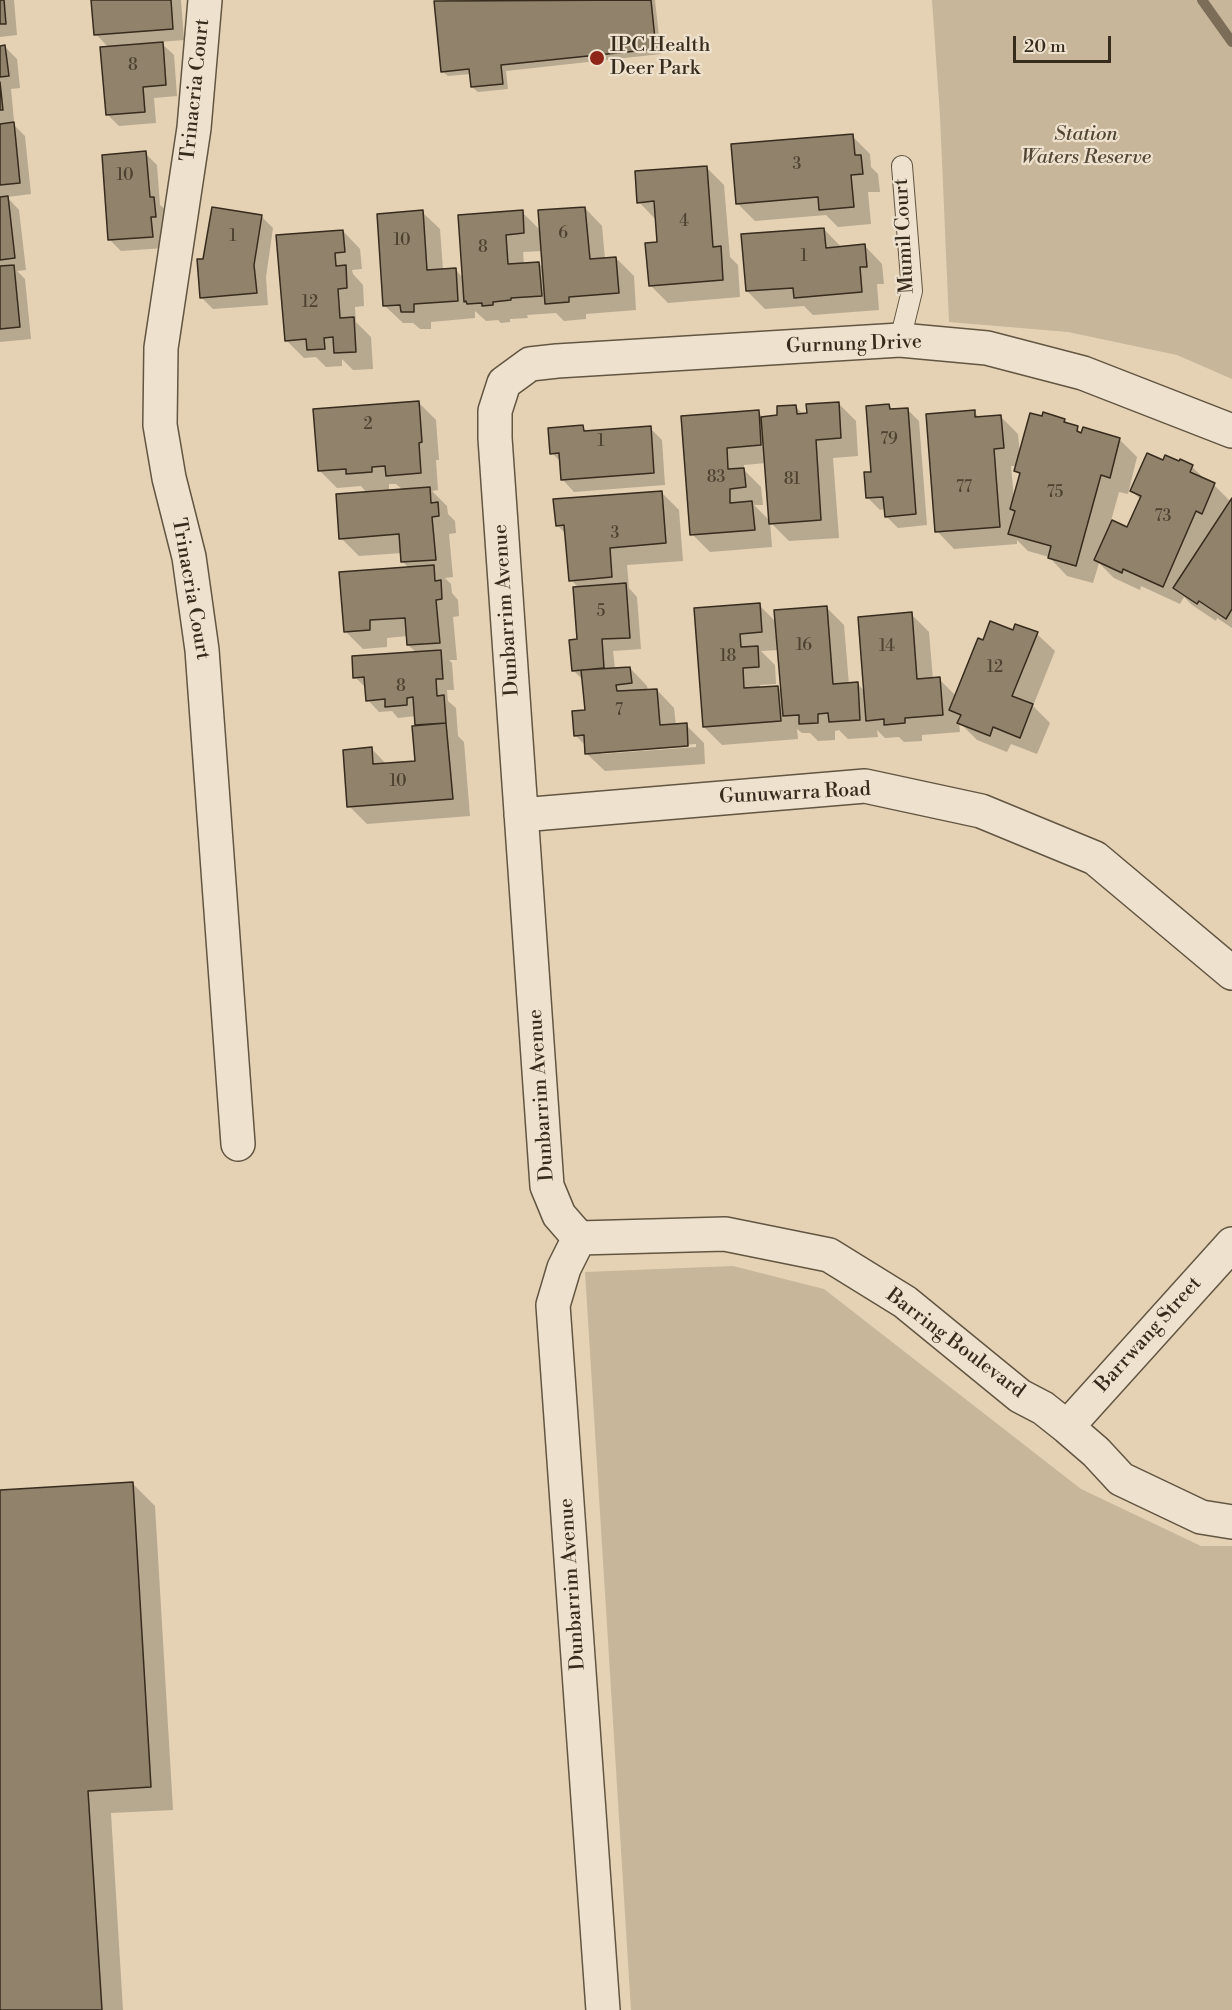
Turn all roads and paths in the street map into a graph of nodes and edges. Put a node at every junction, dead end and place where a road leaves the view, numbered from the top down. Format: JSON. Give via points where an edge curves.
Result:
{"nodes":[{"id":1,"x":204,"y":0,"type":"edge"},
{"id":2,"x":902,"y":166,"type":"dead end"},
{"id":3,"x":900,"y":340,"type":"junction"},
{"id":4,"x":504,"y":383,"type":"joint"},
{"id":5,"x":1232,"y":431,"type":"edge"},
{"id":6,"x":521,"y":816,"type":"junction"},
{"id":7,"x":1232,"y":973,"type":"edge"},
{"id":8,"x":238,"y":1144,"type":"dead end"},
{"id":9,"x":579,"y":1238,"type":"junction"},
{"id":10,"x":1232,"y":1244,"type":"edge"},
{"id":11,"x":1067,"y":1426,"type":"junction"},
{"id":12,"x":1232,"y":1522,"type":"edge"},
{"id":13,"x":603,"y":2010,"type":"edge"}],
"edges":[{"from":1,"to":8,"type":"street","name":"Trinacria Court","via":[[194,128],[161,348],[160,425],[168,478],[189,557],[202,650]]},
{"from":2,"to":3,"type":"lane","name":"Mumil Court","via":[[912,291]]},
{"from":3,"to":4,"type":"street","name":"Gurnung Drive","via":[[557,361],[530,364]]},
{"from":3,"to":5,"type":"street","name":"Gurnung Drive","via":[[987,348],[1083,373]]},
{"from":4,"to":6,"type":"street","name":"Dunbarrim Avenue","via":[[495,411],[495,438]]},
{"from":6,"to":7,"type":"street","name":"Gunuwarra Road","via":[[865,786],[981,811],[1095,858]]},
{"from":6,"to":9,"type":"street","name":"Dunbarrim Avenue","via":[[547,1186],[559,1215]]},
{"from":9,"to":11,"type":"street","name":"Barring Boulevard","via":[[724,1234],[829,1256],[905,1302],[1020,1396]]},
{"from":9,"to":13,"type":"street","name":"Dunbarrim Avenue","via":[[564,1268],[553,1305]]},
{"from":10,"to":11,"type":"street","name":"Barrwang Street"},
{"from":11,"to":12,"type":"street","name":"Barring Boulevard","via":[[1121,1479],[1201,1517]]}]}
